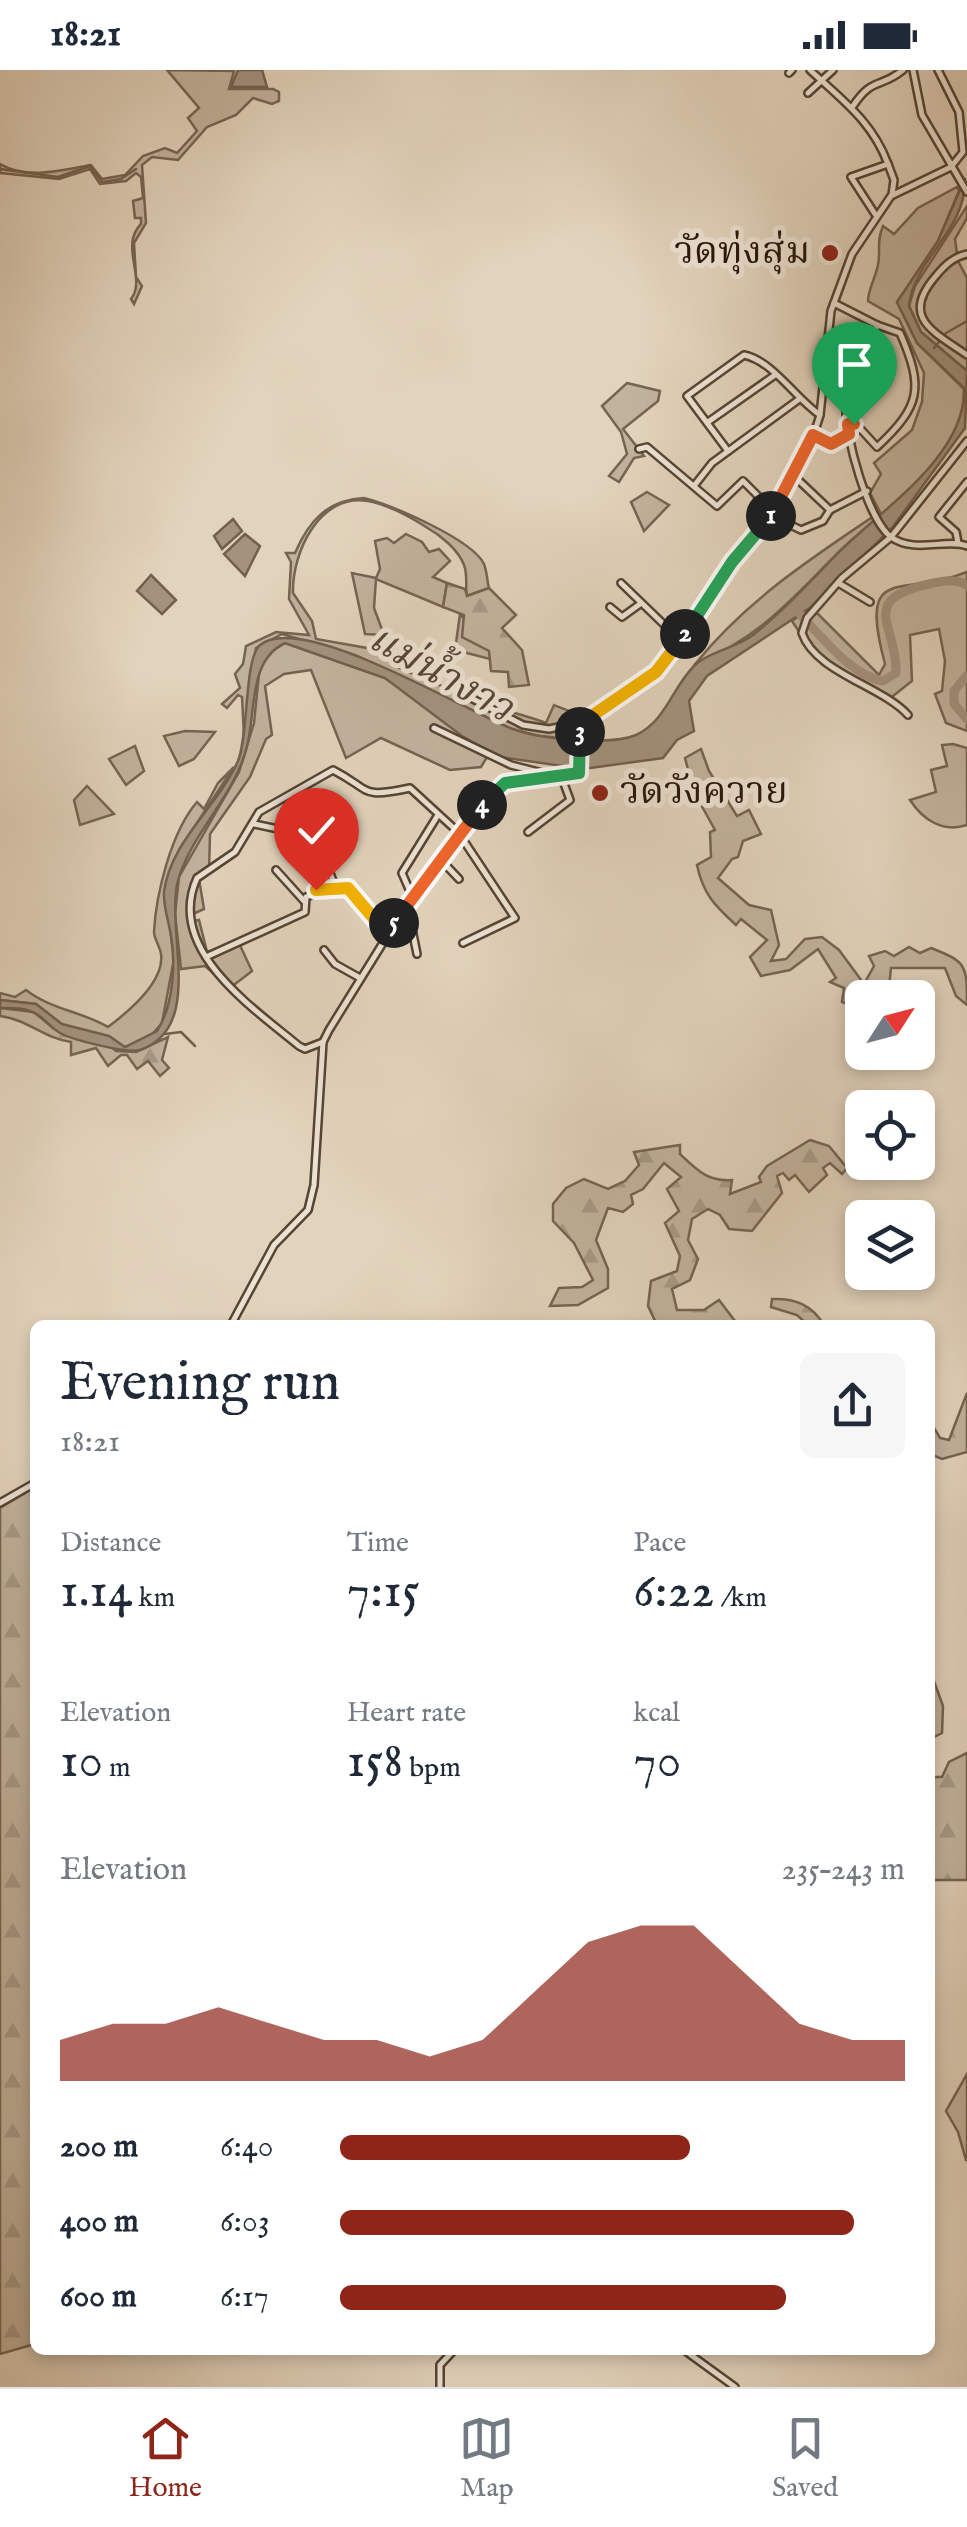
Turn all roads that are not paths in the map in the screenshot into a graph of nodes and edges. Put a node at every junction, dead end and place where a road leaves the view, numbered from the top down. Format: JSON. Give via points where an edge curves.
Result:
{"nodes":[{"id":1,"x":810,"y":70,"type":"edge"},
{"id":2,"x":832,"y":70,"type":"edge"},
{"id":3,"x":903,"y":70,"type":"edge"},
{"id":4,"x":913,"y":70,"type":"edge"},
{"id":5,"x":938,"y":70,"type":"edge"},
{"id":6,"x":821,"y":80,"type":"junction"},
{"id":7,"x":808,"y":93,"type":"dead end"},
{"id":8,"x":854,"y":106,"type":"junction"},
{"id":9,"x":888,"y":164,"type":"junction"},
{"id":10,"x":951,"y":167,"type":"junction"},
{"id":11,"x":967,"y":192,"type":"edge"},
{"id":12,"x":891,"y":196,"type":"junction"},
{"id":13,"x":876,"y":214,"type":"junction"},
{"id":14,"x":967,"y":254,"type":"edge"},
{"id":15,"x":834,"y":303,"type":"junction"},
{"id":16,"x":877,"y":326,"type":"junction"},
{"id":17,"x":967,"y":355,"type":"edge"},
{"id":18,"x":823,"y":370,"type":"junction"},
{"id":19,"x":776,"y":375,"type":"junction"},
{"id":20,"x":850,"y":387,"type":"junction"},
{"id":21,"x":798,"y":400,"type":"junction"},
{"id":22,"x":820,"y":415,"type":"junction"},
{"id":23,"x":708,"y":422,"type":"junction"},
{"id":24,"x":848,"y":424,"type":"junction"},
{"id":25,"x":849,"y":434,"type":"junction"},
{"id":26,"x":813,"y":435,"type":"junction"},
{"id":27,"x":967,"y":440,"type":"edge"},
{"id":28,"x":639,"y":449,"type":"dead end"},
{"id":29,"x":728,"y":450,"type":"junction"},
{"id":30,"x":793,"y":476,"type":"junction"},
{"id":31,"x":966,"y":485,"type":"edge"},
{"id":32,"x":694,"y":486,"type":"junction"},
{"id":33,"x":867,"y":491,"type":"junction"},
{"id":34,"x":830,"y":510,"type":"junction"},
{"id":35,"x":773,"y":514,"type":"junction"},
{"id":36,"x":890,"y":536,"type":"junction"},
{"id":37,"x":958,"y":543,"type":"junction"},
{"id":38,"x":967,"y":546,"type":"edge"},
{"id":39,"x":620,"y":582,"type":"dead end"},
{"id":40,"x":840,"y":584,"type":"junction"},
{"id":41,"x":870,"y":602,"type":"dead end"},
{"id":42,"x":640,"y":604,"type":"junction"},
{"id":43,"x":610,"y":607,"type":"dead end"},
{"id":44,"x":681,"y":641,"type":"junction"},
{"id":45,"x":448,"y":686,"type":"dead end"},
{"id":46,"x":908,"y":715,"type":"dead end"},
{"id":47,"x":582,"y":725,"type":"junction"},
{"id":48,"x":434,"y":728,"type":"dead end"},
{"id":49,"x":562,"y":778,"type":"junction"},
{"id":50,"x":438,"y":814,"type":"junction"},
{"id":51,"x":254,"y":824,"type":"junction"},
{"id":52,"x":338,"y":825,"type":"dead end"},
{"id":53,"x":458,"y":832,"type":"junction"},
{"id":54,"x":528,"y":832,"type":"dead end"},
{"id":55,"x":316,"y":837,"type":"junction"},
{"id":56,"x":439,"y":858,"type":"junction"},
{"id":57,"x":276,"y":870,"type":"dead end"},
{"id":58,"x":459,"y":879,"type":"dead end"},
{"id":59,"x":335,"y":886,"type":"junction"},
{"id":60,"x":412,"y":896,"type":"junction"},
{"id":61,"x":304,"y":900,"type":"junction"},
{"id":62,"x":401,"y":912,"type":"junction"},
{"id":63,"x":387,"y":934,"type":"junction"},
{"id":64,"x":463,"y":944,"type":"dead end"},
{"id":65,"x":324,"y":950,"type":"dead end"},
{"id":66,"x":417,"y":954,"type":"dead end"},
{"id":67,"x":206,"y":956,"type":"junction"},
{"id":68,"x":360,"y":978,"type":"junction"},
{"id":69,"x":323,"y":1042,"type":"junction"},
{"id":70,"x":235,"y":1320,"type":"edge"},
{"id":71,"x":30,"y":1486,"type":"edge"},
{"id":72,"x":0,"y":1503,"type":"edge"},
{"id":73,"x":449,"y":2355,"type":"edge"},
{"id":74,"x":691,"y":2355,"type":"edge"},
{"id":75,"x":440,"y":2387,"type":"edge"},
{"id":76,"x":735,"y":2387,"type":"edge"}],
"edges":[{"from":1,"to":6,"type":"street"},
{"from":2,"to":6,"type":"street"},
{"from":3,"to":8,"type":"street","via":[[872,83]]},
{"from":4,"to":10,"type":"street","via":[[922,115]]},
{"from":5,"to":10,"type":"street","via":[[963,126],[963,152]]},
{"from":6,"to":7,"type":"street"},
{"from":6,"to":8,"type":"street"},
{"from":8,"to":9,"type":"street"},
{"from":9,"to":12,"type":"street"},
{"from":9,"to":13,"type":"street","via":[[851,177]]},
{"from":10,"to":11,"type":"street"},
{"from":10,"to":12,"type":"street"},
{"from":12,"to":13,"type":"street"},
{"from":13,"to":15,"type":"street"},
{"from":14,"to":17,"type":"street","via":[[951,260],[919,298],[923,320]]},
{"from":15,"to":16,"type":"street"},
{"from":15,"to":18,"type":"street"},
{"from":16,"to":20,"type":"street"},
{"from":16,"to":24,"type":"street","via":[[900,333],[917,374],[913,409],[877,447]]},
{"from":18,"to":20,"type":"street"},
{"from":18,"to":22,"type":"street"},
{"from":19,"to":21,"type":"street"},
{"from":19,"to":23,"type":"street"},
{"from":19,"to":23,"type":"street","via":[[744,356],[688,396]]},
{"from":20,"to":24,"type":"street"},
{"from":21,"to":22,"type":"street"},
{"from":21,"to":29,"type":"street"},
{"from":22,"to":26,"type":"street"},
{"from":23,"to":29,"type":"street"},
{"from":24,"to":25,"type":"street"},
{"from":25,"to":26,"type":"street","via":[[831,444]]},
{"from":25,"to":33,"type":"street"},
{"from":26,"to":30,"type":"street"},
{"from":27,"to":36,"type":"street"},
{"from":28,"to":32,"type":"street","via":[[647,447]]},
{"from":29,"to":32,"type":"street"},
{"from":30,"to":34,"type":"street"},
{"from":30,"to":35,"type":"street"},
{"from":31,"to":37,"type":"street","via":[[939,517]]},
{"from":32,"to":35,"type":"street","via":[[717,506],[743,482]]},
{"from":33,"to":34,"type":"street"},
{"from":33,"to":36,"type":"street"},
{"from":34,"to":35,"type":"street","via":[[823,521],[801,530]]},
{"from":35,"to":44,"type":"street","via":[[732,562]]},
{"from":36,"to":37,"type":"street","via":[[910,545]]},
{"from":36,"to":40,"type":"street"},
{"from":37,"to":38,"type":"street"},
{"from":39,"to":42,"type":"street"},
{"from":40,"to":41,"type":"street"},
{"from":40,"to":46,"type":"street","via":[[807,618],[803,638],[846,677]]},
{"from":42,"to":43,"type":"street","via":[[622,617]]},
{"from":42,"to":44,"type":"street"},
{"from":44,"to":47,"type":"street","via":[[656,672]]},
{"from":45,"to":47,"type":"street","via":[[523,724]]},
{"from":47,"to":49,"type":"street","via":[[579,773]]},
{"from":48,"to":49,"type":"street","via":[[491,757]]},
{"from":49,"to":53,"type":"street","via":[[505,783]]},
{"from":49,"to":54,"type":"street","via":[[570,800]]},
{"from":50,"to":51,"type":"street","via":[[410,788],[376,795],[333,770],[268,806]]},
{"from":50,"to":53,"type":"street"},
{"from":50,"to":60,"type":"street","via":[[402,873]]},
{"from":51,"to":55,"type":"street"},
{"from":51,"to":67,"type":"street","via":[[235,852],[194,882],[188,912]]},
{"from":52,"to":55,"type":"street"},
{"from":53,"to":56,"type":"street"},
{"from":53,"to":64,"type":"street","via":[[515,918]]},
{"from":55,"to":59,"type":"street"},
{"from":56,"to":58,"type":"street"},
{"from":56,"to":60,"type":"street"},
{"from":57,"to":61,"type":"street"},
{"from":59,"to":61,"type":"street"},
{"from":59,"to":63,"type":"street","via":[[348,888]]},
{"from":60,"to":62,"type":"street"},
{"from":61,"to":67,"type":"street","via":[[305,912]]},
{"from":62,"to":63,"type":"street"},
{"from":62,"to":66,"type":"street"},
{"from":63,"to":68,"type":"street"},
{"from":65,"to":68,"type":"street"},
{"from":67,"to":69,"type":"street","via":[[226,983],[299,1046]]},
{"from":68,"to":69,"type":"street"},
{"from":69,"to":70,"type":"street","via":[[308,1210],[274,1245]]},
{"from":71,"to":72,"type":"street"},
{"from":73,"to":75,"type":"street","via":[[440,2365]]},
{"from":74,"to":76,"type":"street"}]}
